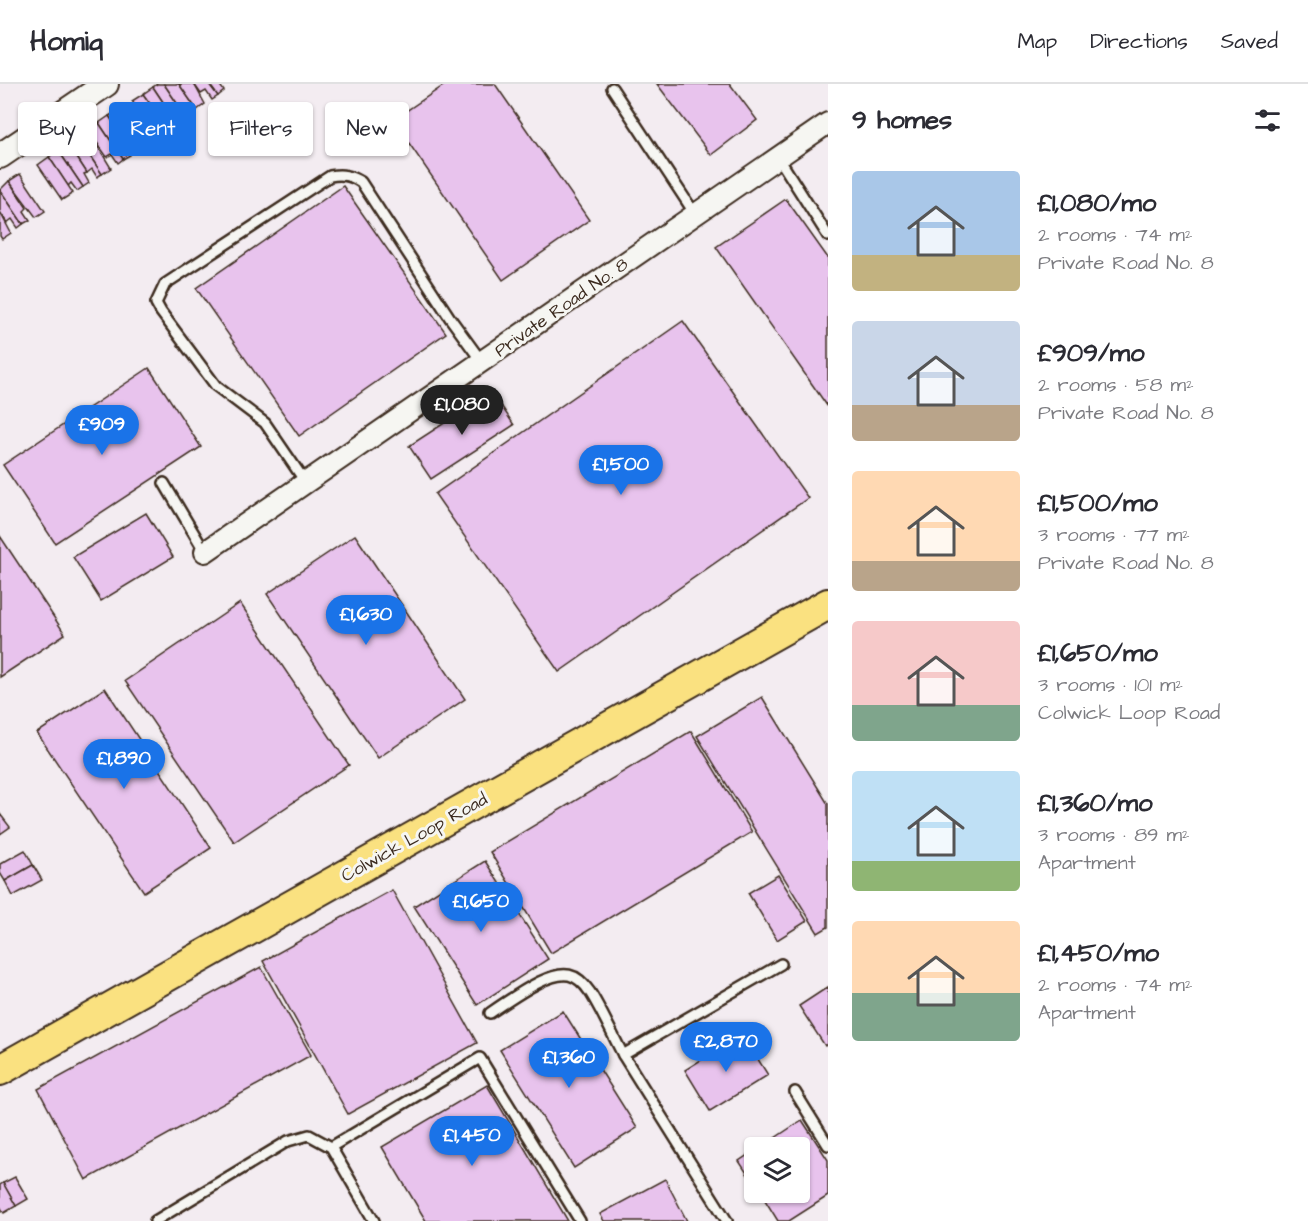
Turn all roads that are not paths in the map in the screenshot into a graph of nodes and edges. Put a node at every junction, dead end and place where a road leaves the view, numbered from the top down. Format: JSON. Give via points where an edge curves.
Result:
{"nodes":[{"id":1,"x":106,"y":84,"type":"edge"},
{"id":2,"x":612,"y":88,"type":"dead end"},
{"id":3,"x":828,"y":123,"type":"edge"},
{"id":4,"x":0,"y":156,"type":"edge"},
{"id":5,"x":778,"y":158,"type":"junction"},
{"id":6,"x":695,"y":214,"type":"junction"},
{"id":7,"x":828,"y":236,"type":"edge"},
{"id":8,"x":482,"y":362,"type":"junction"},
{"id":9,"x":164,"y":483,"type":"dead end"},
{"id":10,"x":306,"y":483,"type":"junction"},
{"id":11,"x":205,"y":552,"type":"joint"},
{"id":12,"x":828,"y":604,"type":"edge"},
{"id":13,"x":781,"y":964,"type":"dead end"},
{"id":14,"x":490,"y":1013,"type":"dead end"},
{"id":15,"x":623,"y":1055,"type":"junction"},
{"id":16,"x":0,"y":1070,"type":"edge"},
{"id":17,"x":795,"y":1092,"type":"dead end"},
{"id":18,"x":828,"y":1145,"type":"edge"},
{"id":19,"x":331,"y":1147,"type":"junction"},
{"id":20,"x":155,"y":1221,"type":"edge"},
{"id":21,"x":374,"y":1221,"type":"edge"},
{"id":22,"x":580,"y":1221,"type":"edge"},
{"id":23,"x":727,"y":1221,"type":"edge"}],
"edges":[{"from":1,"to":4,"type":"street"},
{"from":2,"to":6,"type":"lane"},
{"from":3,"to":5,"type":"street","name":"Private Road No. 8"},
{"from":5,"to":6,"type":"street","name":"Private Road No. 8"},
{"from":5,"to":7,"type":"lane"},
{"from":6,"to":8,"type":"street","name":"Private Road No. 8"},
{"from":8,"to":10,"type":"street","name":"Private Road No. 8"},
{"from":8,"to":10,"type":"lane","via":[[362,182],[341,174],[330,176],[165,284],[156,303],[161,312],[216,386],[265,423]]},
{"from":9,"to":11,"type":"lane"},
{"from":10,"to":11,"type":"street","name":"Private Road No. 8"},
{"from":12,"to":16,"type":"main road","name":"Colwick Loop Road"},
{"from":13,"to":15,"type":"lane"},
{"from":14,"to":15,"type":"lane","via":[[537,982],[561,973],[572,974],[593,995]]},
{"from":15,"to":23,"type":"lane"},
{"from":17,"to":18,"type":"lane"},
{"from":19,"to":20,"type":"lane","via":[[309,1135],[288,1141]]},
{"from":19,"to":21,"type":"lane"},
{"from":19,"to":22,"type":"lane","via":[[480,1058]]}]}
